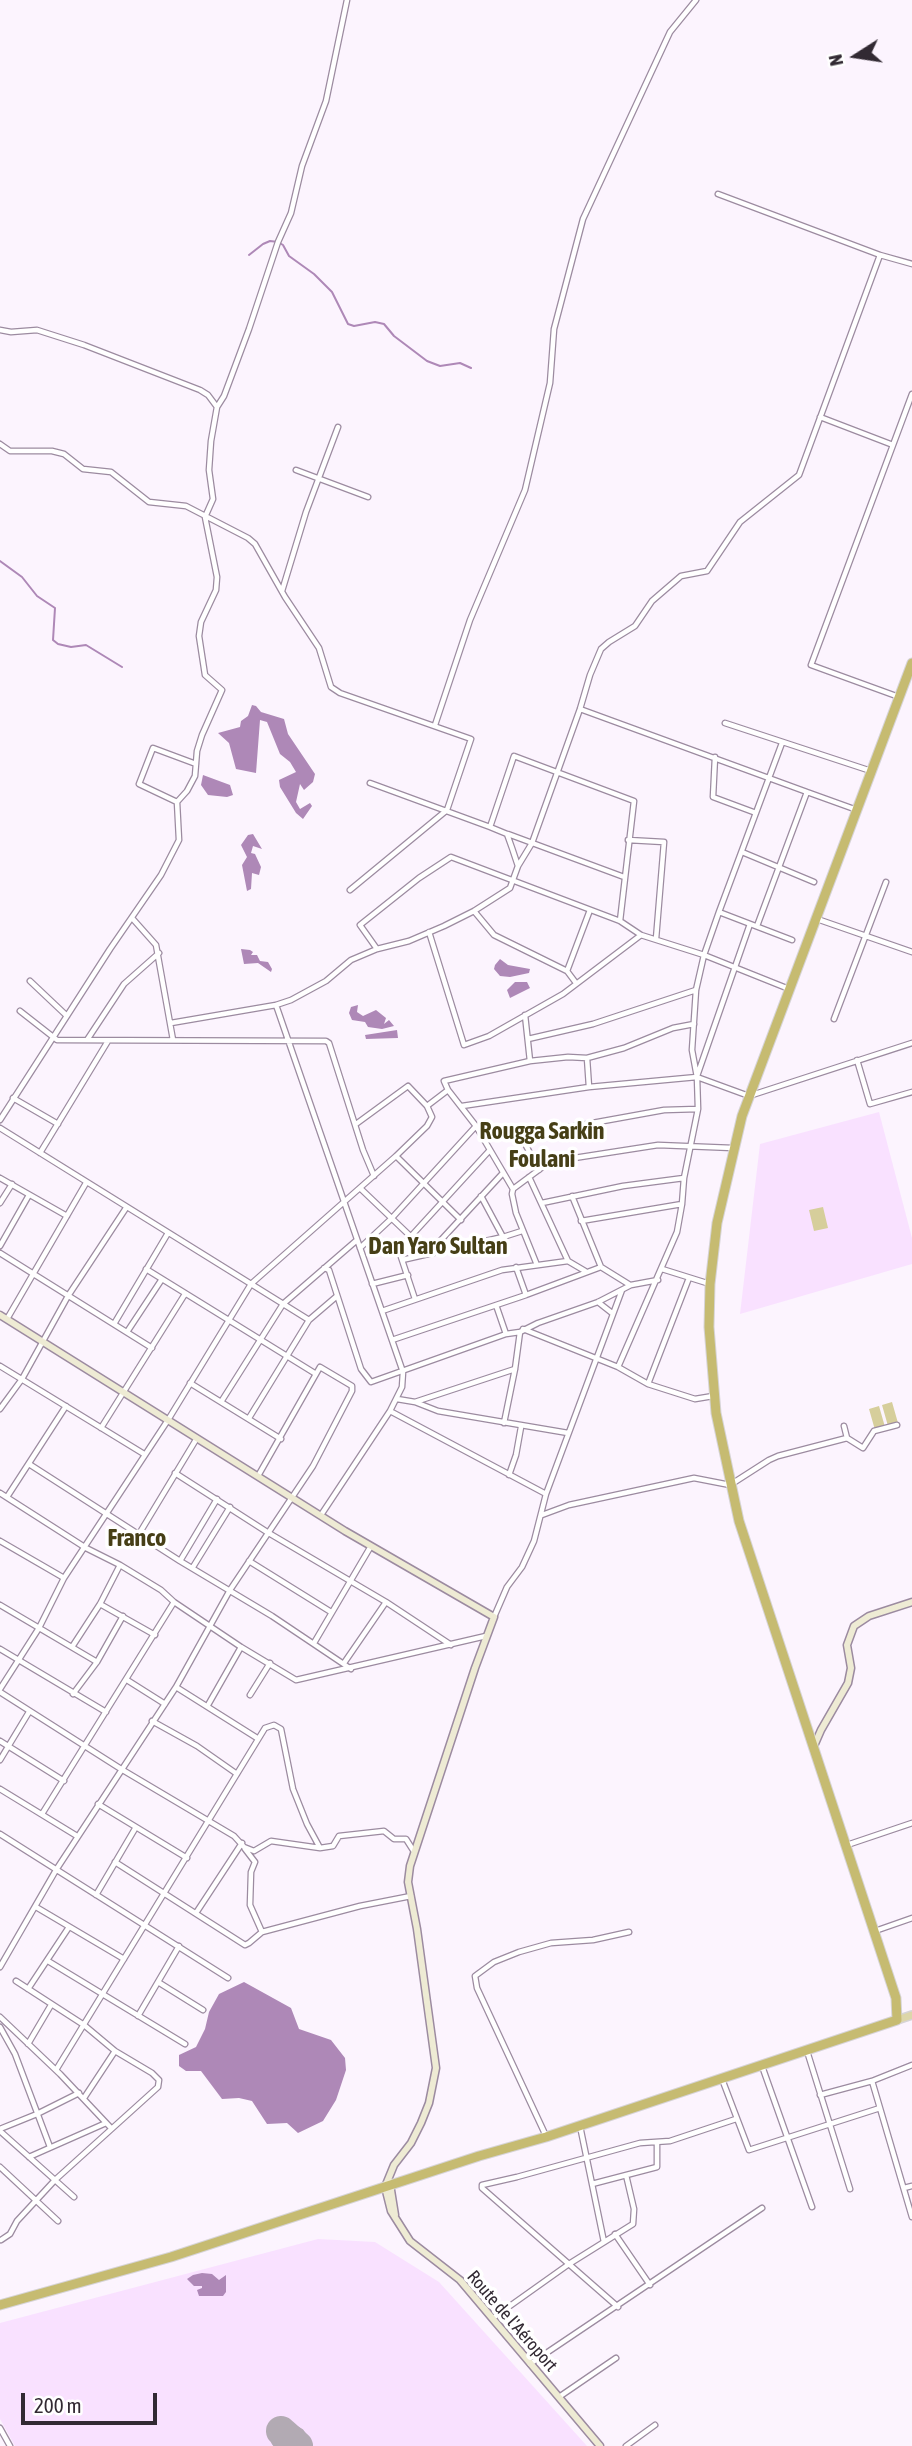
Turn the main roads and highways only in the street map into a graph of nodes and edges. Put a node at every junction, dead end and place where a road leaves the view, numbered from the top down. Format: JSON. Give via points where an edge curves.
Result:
{"nodes":[{"id":1,"x":912,"y":663,"type":"edge"},
{"id":2,"x":911,"y":2015,"type":"edge"},
{"id":3,"x":897,"y":2020,"type":"junction"},
{"id":4,"x":0,"y":2307,"type":"edge"}],
"edges":[{"from":1,"to":3,"type":"highway","via":[[749,1096],[717,1223],[710,1284],[713,1396],[730,1485],[896,1998]]},
{"from":2,"to":3,"type":"main road"},
{"from":3,"to":4,"type":"highway","via":[[171,2262]]}]}
